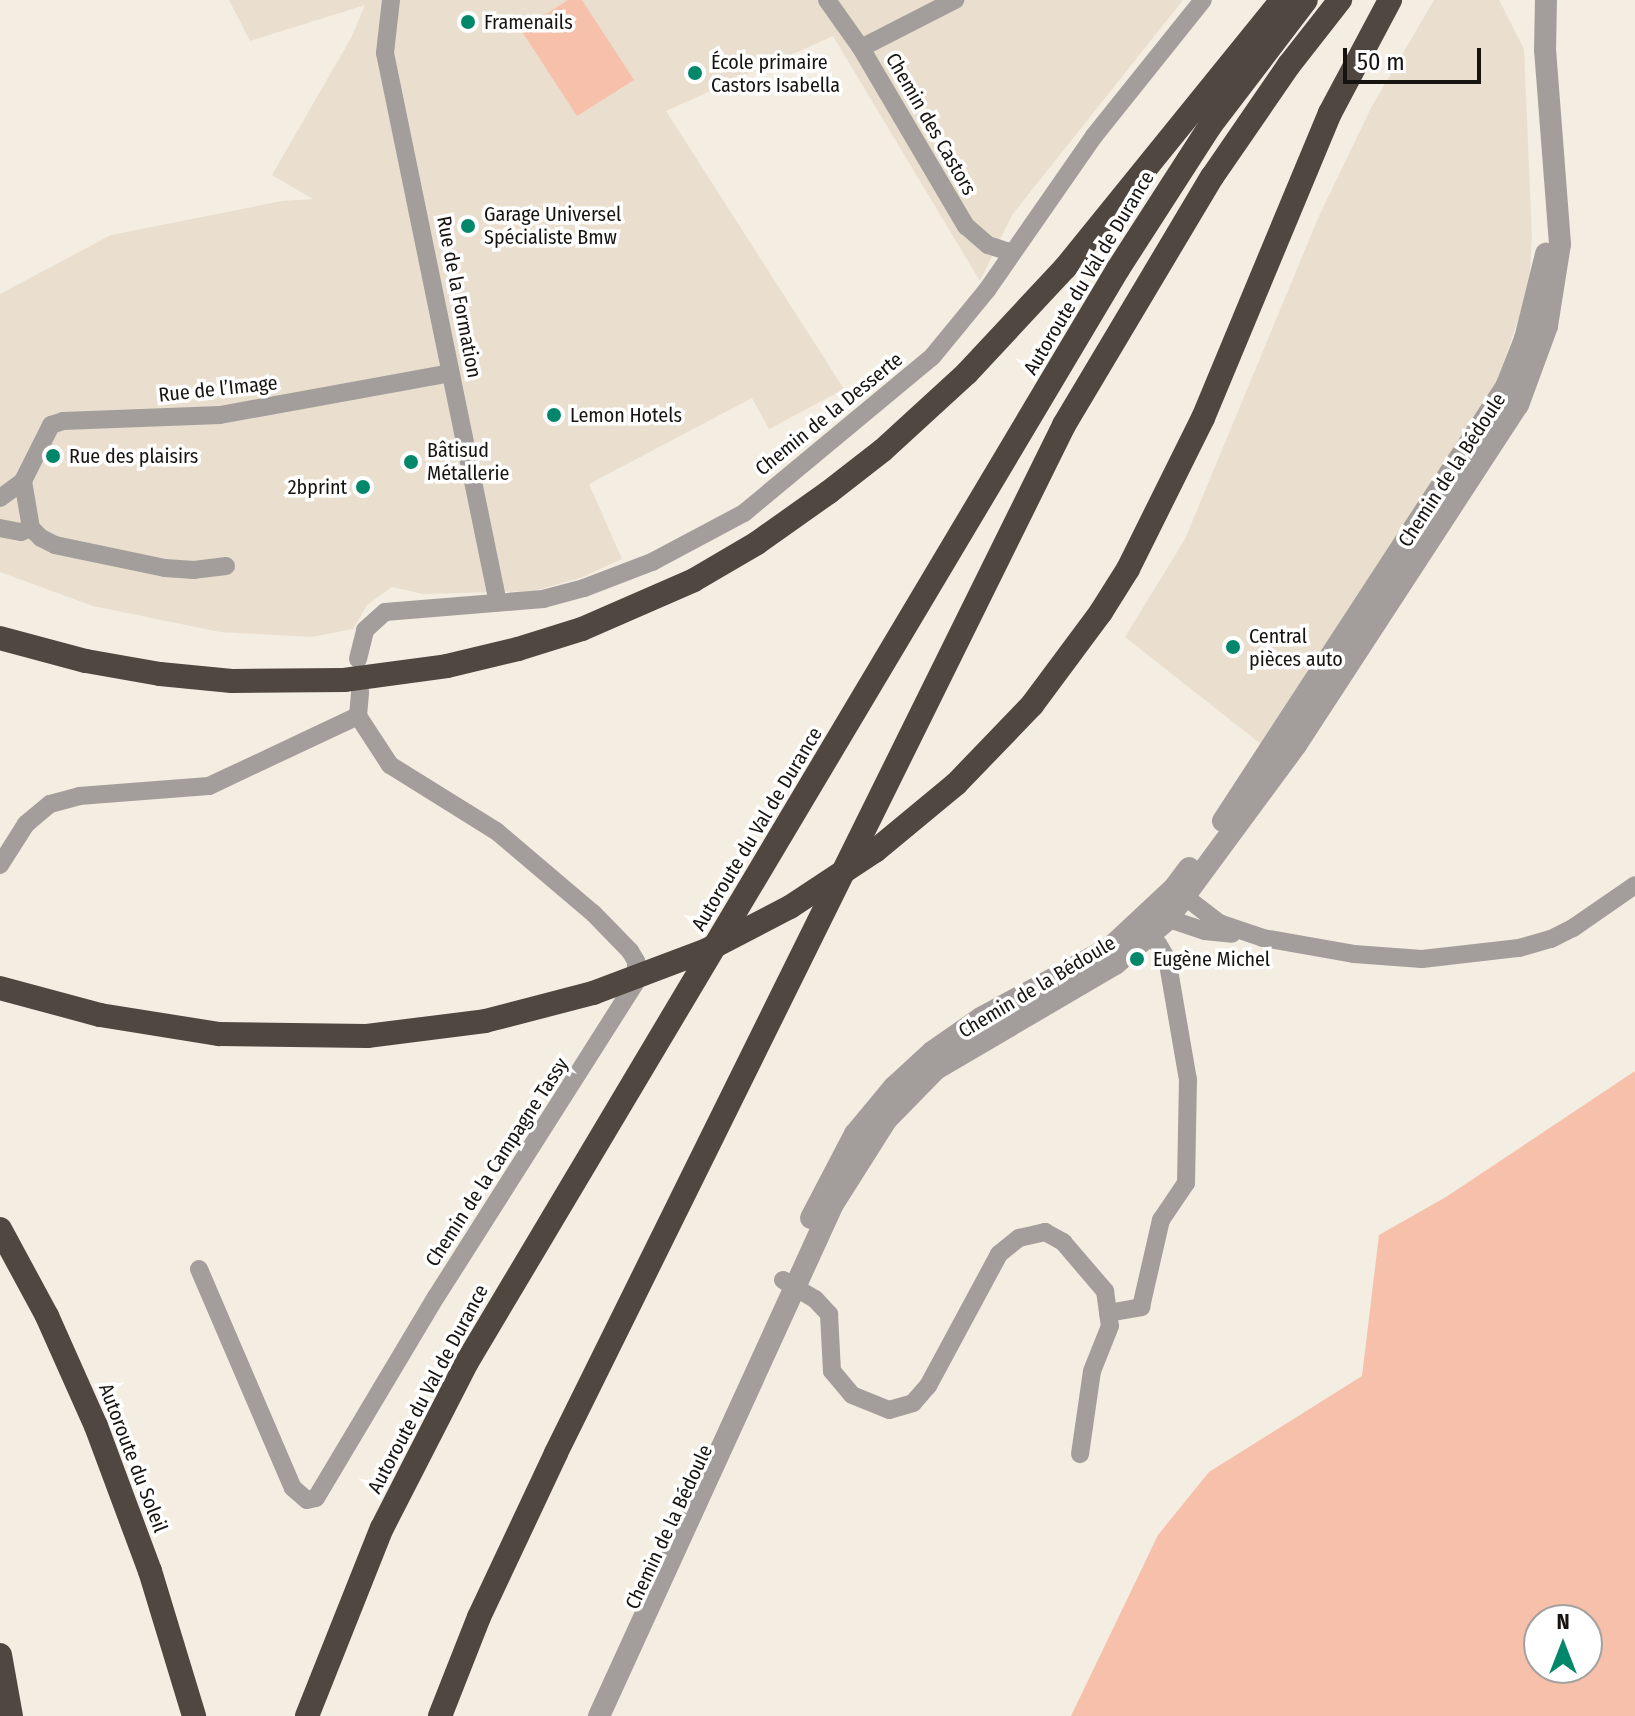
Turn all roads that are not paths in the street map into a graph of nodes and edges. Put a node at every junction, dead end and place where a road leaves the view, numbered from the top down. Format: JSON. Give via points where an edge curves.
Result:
{"nodes":[{"id":1,"x":391,"y":0,"type":"edge"},
{"id":2,"x":827,"y":0,"type":"edge"},
{"id":3,"x":955,"y":0,"type":"edge"},
{"id":4,"x":1203,"y":0,"type":"edge"},
{"id":5,"x":1282,"y":0,"type":"edge"},
{"id":6,"x":1306,"y":0,"type":"edge"},
{"id":7,"x":1340,"y":0,"type":"edge"},
{"id":8,"x":1390,"y":0,"type":"edge"},
{"id":9,"x":1546,"y":0,"type":"edge"},
{"id":10,"x":1561,"y":0,"type":"edge"},
{"id":11,"x":861,"y":48,"type":"junction"},
{"id":12,"x":1546,"y":72,"type":"junction"},
{"id":13,"x":1012,"y":253,"type":"junction"},
{"id":14,"x":450,"y":373,"type":"junction"},
{"id":15,"x":23,"y":481,"type":"junction"},
{"id":16,"x":0,"y":498,"type":"edge"},
{"id":17,"x":0,"y":528,"type":"edge"},
{"id":18,"x":31,"y":528,"type":"junction"},
{"id":19,"x":226,"y":566,"type":"dead end"},
{"id":20,"x":498,"y":603,"type":"junction"},
{"id":21,"x":0,"y":638,"type":"edge"},
{"id":22,"x":358,"y":659,"type":"dead end"},
{"id":23,"x":360,"y":683,"type":"junction"},
{"id":24,"x":358,"y":716,"type":"junction"},
{"id":25,"x":0,"y":865,"type":"edge"},
{"id":26,"x":1635,"y":885,"type":"edge"},
{"id":27,"x":1180,"y":892,"type":"junction"},
{"id":28,"x":1158,"y":916,"type":"junction"},
{"id":29,"x":1149,"y":937,"type":"junction"},
{"id":30,"x":1263,"y":938,"type":"junction"},
{"id":31,"x":0,"y":988,"type":"edge"},
{"id":32,"x":0,"y":1229,"type":"edge"},
{"id":33,"x":199,"y":1269,"type":"dead end"},
{"id":34,"x":789,"y":1284,"type":"junction"},
{"id":35,"x":1108,"y":1313,"type":"junction"},
{"id":36,"x":1080,"y":1454,"type":"dead end"},
{"id":37,"x":0,"y":1655,"type":"edge"},
{"id":38,"x":11,"y":1716,"type":"edge"},
{"id":39,"x":194,"y":1716,"type":"edge"},
{"id":40,"x":307,"y":1716,"type":"edge"},
{"id":41,"x":440,"y":1716,"type":"edge"},
{"id":42,"x":583,"y":1716,"type":"edge"},
{"id":43,"x":599,"y":1716,"type":"edge"}],
"edges":[{"from":1,"to":14,"type":"street","name":"Rue de la Formation","via":[[385,53]]},
{"from":2,"to":11,"type":"street","name":"Chemin des Castors"},
{"from":3,"to":11,"type":"street"},
{"from":4,"to":13,"type":"street","name":"Chemin de la Desserte","via":[[1094,136]]},
{"from":5,"to":23,"type":"highway","via":[[1022,316],[914,423],[829,492],[757,543],[646,603],[518,649]]},
{"from":6,"to":40,"type":"highway","name":"Autoroute du Val de Durance","via":[[1210,126],[1118,269],[467,1362],[377,1539]]},
{"from":7,"to":41,"type":"highway","via":[[1203,190],[1057,438],[550,1467],[479,1617]]},
{"from":8,"to":31,"type":"highway","via":[[1330,113],[1230,357],[1142,545],[1101,612],[1032,705],[956,784],[832,881],[736,936],[632,980],[485,1021],[406,1032],[293,1038],[175,1030]]},
{"from":9,"to":12,"type":"street","name":"Chemin de la Bédoule"},
{"from":10,"to":12,"type":"street","name":"Chemin de la Bédoule"},
{"from":11,"to":13,"type":"street","name":"Chemin des Castors","via":[[966,226],[988,245]]},
{"from":12,"to":27,"type":"street","name":"Chemin de la Bédoule","via":[[1556,190],[1543,272],[1506,387]]},
{"from":13,"to":20,"type":"street","name":"Chemin de la Desserte","via":[[963,321],[915,374],[744,513],[629,573],[543,599]]},
{"from":14,"to":15,"type":"street","name":"Rue de l’Image","via":[[220,415],[56,422]]},
{"from":14,"to":20,"type":"street","name":"Rue de la Formation"},
{"from":15,"to":16,"type":"street","name":"Rue de l’Image"},
{"from":15,"to":18,"type":"street"},
{"from":17,"to":18,"type":"street"},
{"from":18,"to":19,"type":"street","via":[[47,542],[165,568]]},
{"from":20,"to":22,"type":"street","name":"Chemin de la Desserte","via":[[385,612],[365,630]]},
{"from":21,"to":23,"type":"highway","via":[[160,674]]},
{"from":23,"to":24,"type":"street"},
{"from":24,"to":25,"type":"street","via":[[209,786],[79,796],[50,804],[26,824]]},
{"from":24,"to":33,"type":"street","name":"Chemin de la Campagne Tassy","via":[[390,765],[496,831],[608,926],[633,956],[636,982],[316,1498],[307,1500],[293,1488]]},
{"from":26,"to":30,"type":"street","via":[[1573,928],[1519,948],[1422,959]]},
{"from":27,"to":28,"type":"street","name":"Chemin de la Bédoule"},
{"from":27,"to":30,"type":"street","via":[[1219,923]]},
{"from":28,"to":29,"type":"street","name":"Chemin de la Bédoule"},
{"from":28,"to":30,"type":"street","via":[[1205,931]]},
{"from":28,"to":34,"type":"street","name":"Chemin de la Bédoule","via":[[981,1018],[894,1087],[855,1134],[831,1174]]},
{"from":29,"to":34,"type":"street","name":"Chemin de la Bédoule","via":[[1115,964],[936,1069],[879,1131]]},
{"from":29,"to":35,"type":"street","via":[[1167,959],[1188,1080],[1186,1183],[1161,1220],[1141,1307]]},
{"from":32,"to":39,"type":"highway","name":"Autoroute du Soleil","via":[[47,1316],[96,1426],[150,1571]]},
{"from":34,"to":35,"type":"street","via":[[829,1314],[832,1371],[852,1395],[889,1410],[913,1403],[928,1386],[999,1254],[1019,1238],[1045,1232],[1063,1242],[1105,1291]]},
{"from":34,"to":42,"type":"street","name":"Chemin de la Bédoule"},
{"from":34,"to":43,"type":"street","name":"Chemin de la Bédoule"},
{"from":35,"to":36,"type":"street","via":[[1110,1326],[1092,1371]]},
{"from":37,"to":38,"type":"highway"}]}
